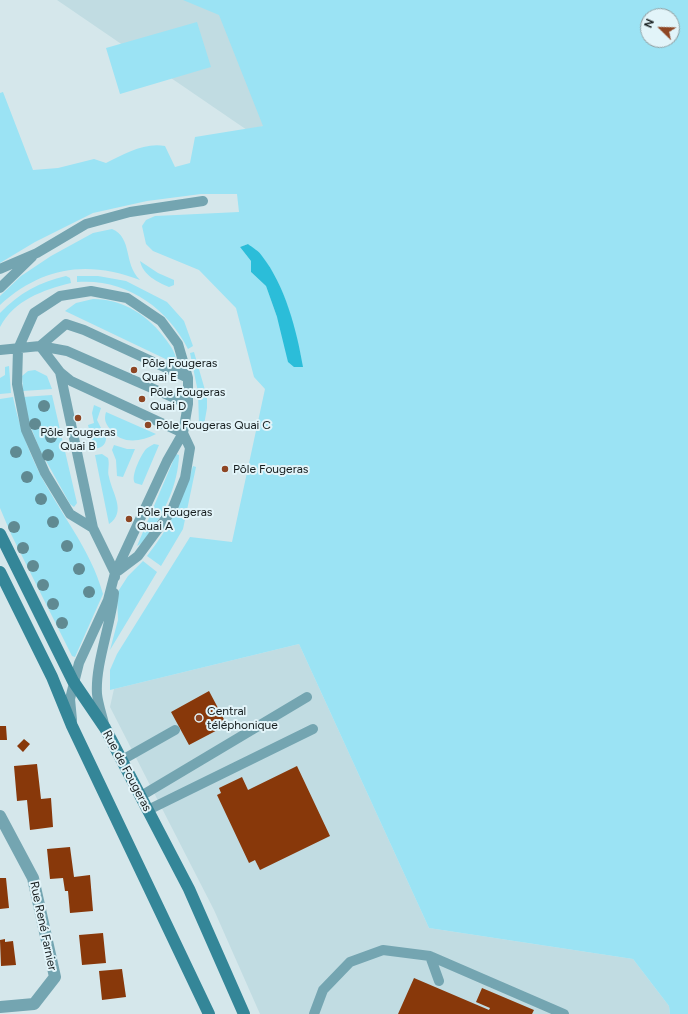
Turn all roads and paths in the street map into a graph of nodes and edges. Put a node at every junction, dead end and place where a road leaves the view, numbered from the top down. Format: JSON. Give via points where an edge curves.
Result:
{"nodes":[{"id":1,"x":203,"y":201,"type":"dead end"},
{"id":2,"x":37,"y":253,"type":"junction"},
{"id":3,"x":0,"y":269,"type":"edge"},
{"id":4,"x":0,"y":288,"type":"edge"},
{"id":5,"x":40,"y":346,"type":"junction"},
{"id":6,"x":18,"y":349,"type":"junction"},
{"id":7,"x":0,"y":350,"type":"edge"},
{"id":8,"x":60,"y":372,"type":"junction"},
{"id":9,"x":188,"y":378,"type":"junction"},
{"id":10,"x":188,"y":404,"type":"junction"},
{"id":11,"x":183,"y":433,"type":"junction"},
{"id":12,"x":93,"y":528,"type":"junction"},
{"id":13,"x":0,"y":534,"type":"edge"},
{"id":14,"x":0,"y":572,"type":"edge"},
{"id":15,"x":115,"y":573,"type":"junction"},
{"id":16,"x":74,"y":681,"type":"junction"},
{"id":17,"x":307,"y":697,"type":"dead end"},
{"id":18,"x":72,"y":726,"type":"junction"},
{"id":19,"x":105,"y":728,"type":"junction"},
{"id":20,"x":314,"y":729,"type":"dead end"},
{"id":21,"x":175,"y":730,"type":"dead end"},
{"id":22,"x":122,"y":760,"type":"junction"},
{"id":23,"x":141,"y":796,"type":"junction"},
{"id":24,"x":148,"y":810,"type":"junction"},
{"id":25,"x":0,"y":816,"type":"edge"},
{"id":26,"x":430,"y":956,"type":"junction"},
{"id":27,"x":439,"y":981,"type":"dead end"},
{"id":28,"x":0,"y":1007,"type":"edge"},
{"id":29,"x":210,"y":1014,"type":"edge"},
{"id":30,"x":244,"y":1014,"type":"edge"},
{"id":31,"x":314,"y":1014,"type":"edge"},
{"id":32,"x":564,"y":1014,"type":"edge"}],
"edges":[{"from":1,"to":2,"type":"lane","via":[[130,212],[86,224]]},
{"from":2,"to":3,"type":"lane"},
{"from":2,"to":4,"type":"lane"},
{"from":5,"to":6,"type":"lane"},
{"from":5,"to":8,"type":"lane"},
{"from":5,"to":9,"type":"lane","via":[[66,324]]},
{"from":5,"to":10,"type":"lane","via":[[67,351]]},
{"from":6,"to":7,"type":"lane"},
{"from":6,"to":9,"type":"lane","via":[[34,313],[60,296],[91,291],[127,298],[161,321],[178,344]]},
{"from":6,"to":12,"type":"lane","via":[[19,394],[26,430],[45,473],[70,514]]},
{"from":8,"to":11,"type":"lane","via":[[72,381]]},
{"from":8,"to":12,"type":"lane"},
{"from":9,"to":10,"type":"lane"},
{"from":10,"to":11,"type":"lane"},
{"from":11,"to":15,"type":"lane","via":[[167,461]]},
{"from":11,"to":15,"type":"lane","via":[[190,448],[185,478],[172,510],[138,556]]},
{"from":12,"to":15,"type":"lane"},
{"from":13,"to":16,"type":"main road","name":"Rue de Fougeras"},
{"from":14,"to":18,"type":"main road","via":[[52,677]]},
{"from":15,"to":16,"type":"lane","via":[[108,600],[79,663]]},
{"from":15,"to":19,"type":"lane","via":[[112,613],[98,675],[97,695]]},
{"from":16,"to":18,"type":"lane","via":[[70,699]]},
{"from":16,"to":19,"type":"main road","name":"Rue de Fougeras"},
{"from":17,"to":23,"type":"lane"},
{"from":18,"to":29,"type":"main road"},
{"from":19,"to":22,"type":"main road","name":"Rue de Fougeras"},
{"from":20,"to":24,"type":"lane"},
{"from":21,"to":22,"type":"lane"},
{"from":22,"to":23,"type":"main road","name":"Rue de Fougeras"},
{"from":23,"to":24,"type":"main road","name":"Rue de Fougeras"},
{"from":24,"to":30,"type":"main road","name":"Rue de Fougeras","via":[[189,889]]},
{"from":25,"to":28,"type":"street","name":"Rue René Farnier","via":[[34,878],[54,977],[34,1004]]},
{"from":26,"to":27,"type":"lane"},
{"from":26,"to":31,"type":"lane","via":[[383,950],[350,962],[323,990]]},
{"from":26,"to":32,"type":"lane"}]}
